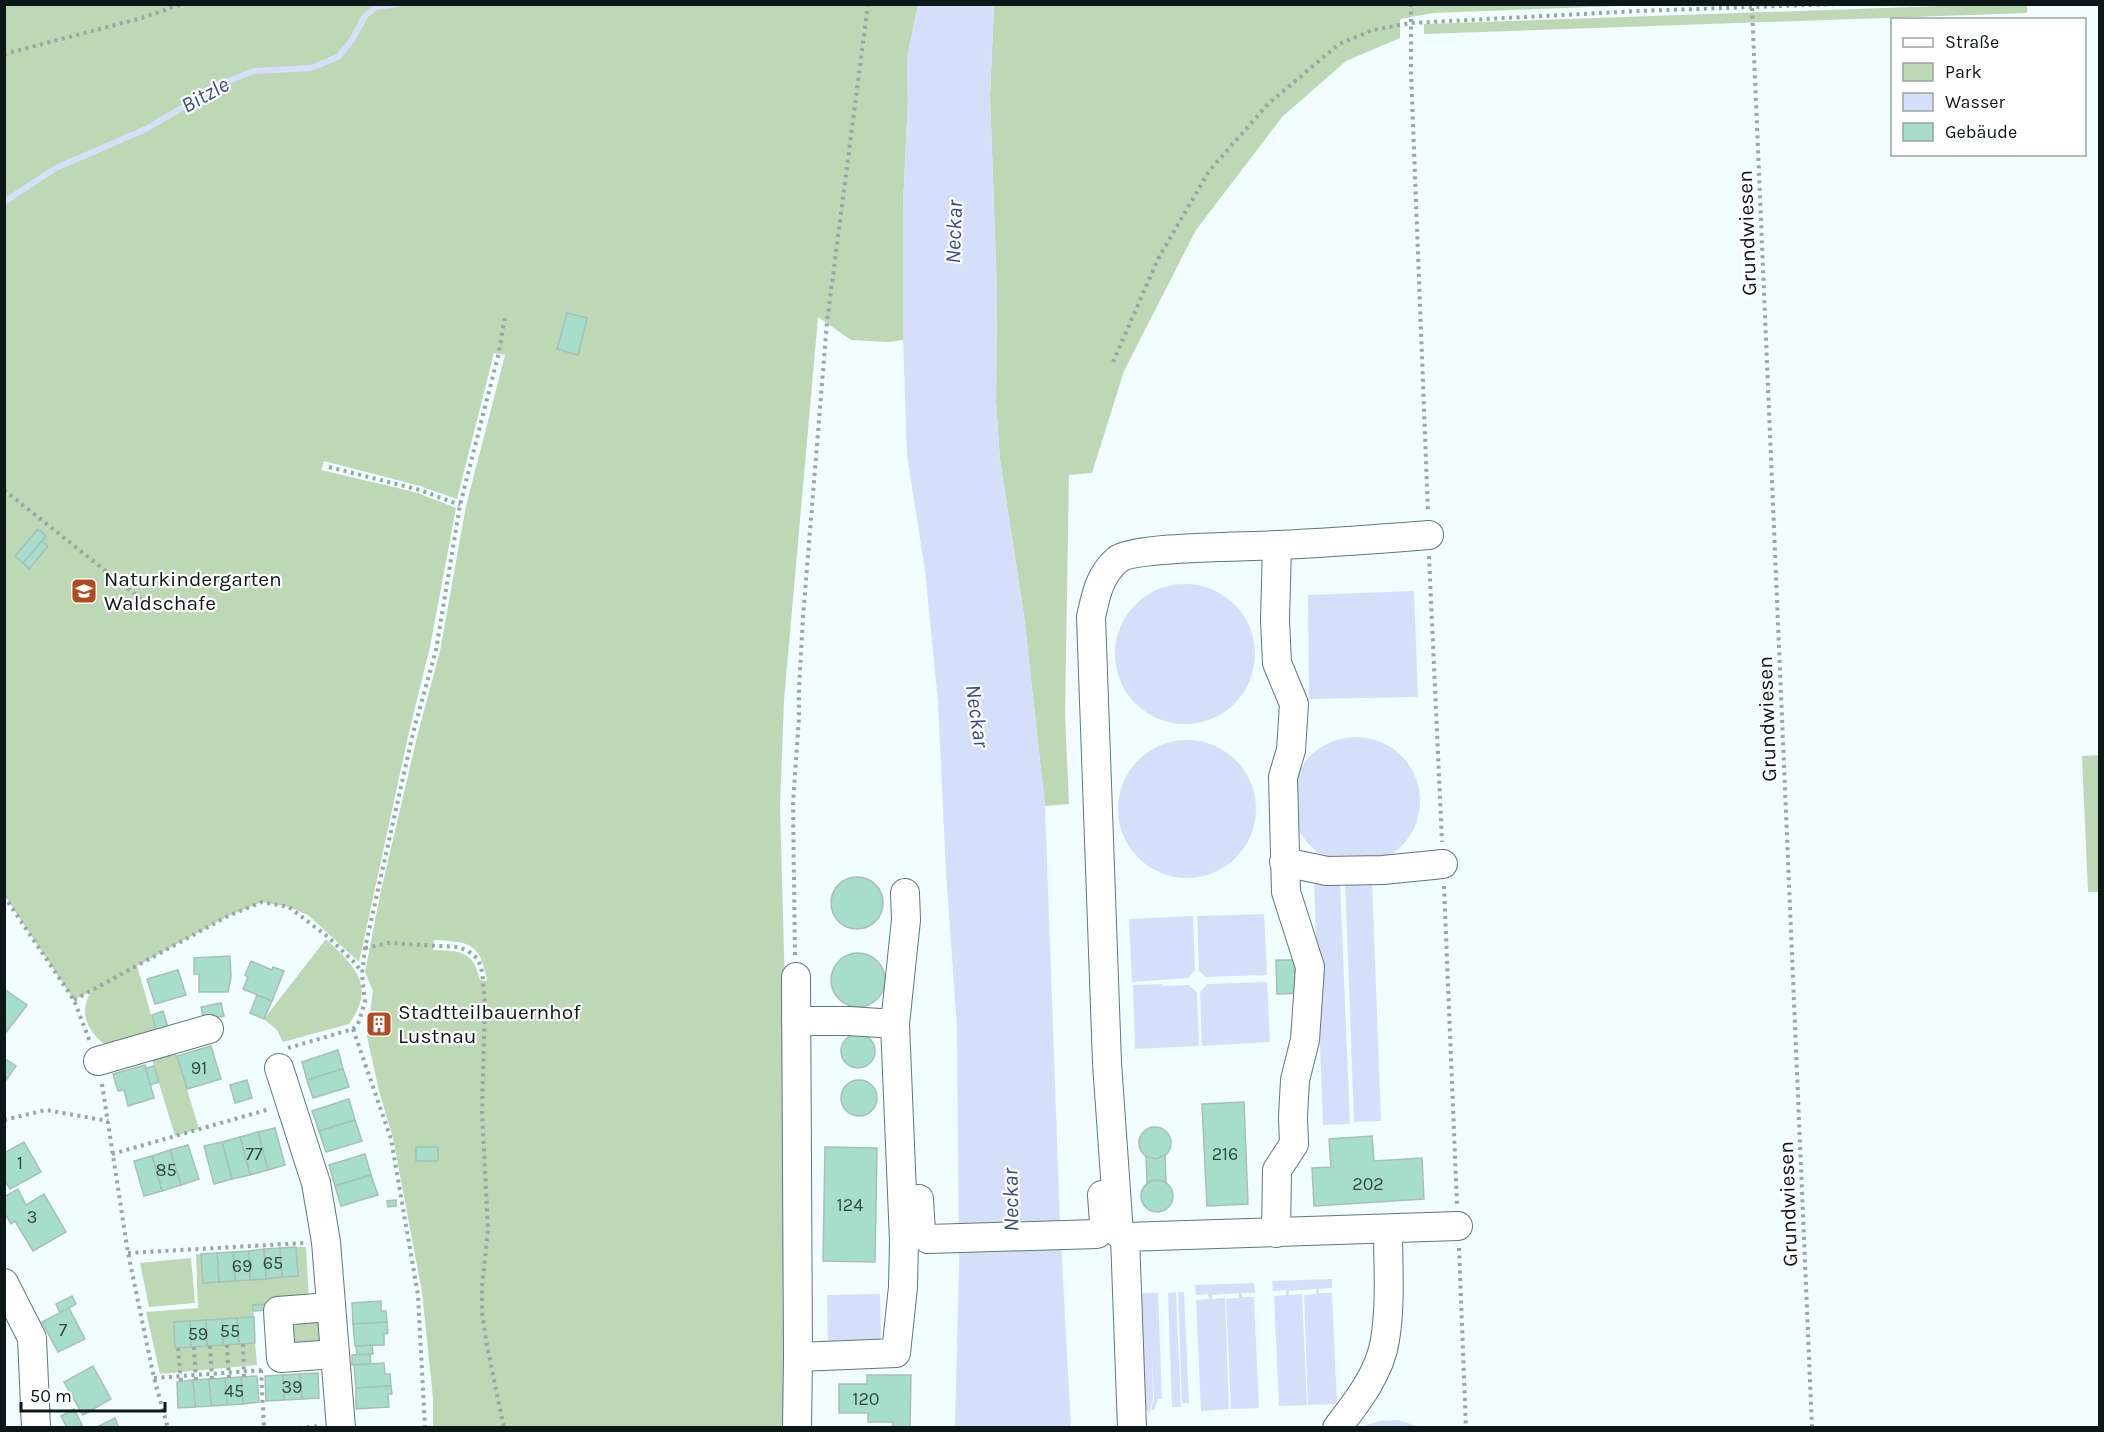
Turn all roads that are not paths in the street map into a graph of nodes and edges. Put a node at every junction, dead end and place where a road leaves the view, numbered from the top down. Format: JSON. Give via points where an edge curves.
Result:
{"nodes":[{"id":1,"x":1429,"y":535,"type":"road end"},
{"id":2,"x":1277,"y":545,"type":"junction"},
{"id":3,"x":1284,"y":862,"type":"junction"},
{"id":4,"x":1443,"y":864,"type":"road end"},
{"id":5,"x":905,"y":893,"type":"dead end"},
{"id":6,"x":796,"y":976,"type":"road end"},
{"id":7,"x":796,"y":1021,"type":"junction"},
{"id":8,"x":895,"y":1024,"type":"junction"},
{"id":9,"x":209,"y":1029,"type":"dead end"},
{"id":10,"x":280,"y":1059,"type":"road end"},
{"id":11,"x":98,"y":1061,"type":"road end"},
{"id":12,"x":1108,"y":1087,"type":"junction"},
{"id":13,"x":899,"y":1138,"type":"junction"},
{"id":14,"x":1458,"y":1226,"type":"road end"},
{"id":15,"x":1388,"y":1229,"type":"junction"},
{"id":16,"x":1276,"y":1233,"type":"junction"},
{"id":17,"x":1125,"y":1237,"type":"junction"},
{"id":18,"x":4,"y":1283,"type":"edge"},
{"id":19,"x":331,"y":1307,"type":"junction"},
{"id":20,"x":334,"y":1354,"type":"junction"},
{"id":21,"x":798,"y":1357,"type":"junction"},
{"id":22,"x":36,"y":1428,"type":"edge"},
{"id":23,"x":341,"y":1428,"type":"edge"},
{"id":24,"x":797,"y":1428,"type":"edge"},
{"id":25,"x":1132,"y":1428,"type":"edge"},
{"id":26,"x":1337,"y":1428,"type":"edge"}],
"edges":[{"from":1,"to":2,"type":"street"},
{"from":2,"to":3,"type":"street","via":[[1277,663],[1294,704],[1291,750],[1282,777]]},
{"from":2,"to":12,"type":"street","via":[[1144,552],[1119,558],[1098,584],[1091,617]]},
{"from":3,"to":4,"type":"street","via":[[1327,871]]},
{"from":3,"to":16,"type":"street","via":[[1286,892],[1310,967],[1305,1040],[1295,1080],[1294,1144],[1277,1170]]},
{"from":5,"to":8,"type":"street","via":[[906,920]]},
{"from":6,"to":7,"type":"street"},
{"from":7,"to":8,"type":"street"},
{"from":7,"to":21,"type":"street"},
{"from":8,"to":13,"type":"street"},
{"from":9,"to":11,"type":"street"},
{"from":10,"to":19,"type":"street","via":[[316,1183]]},
{"from":12,"to":13,"type":"street","via":[[1100,1089],[1096,1097],[1104,1223],[1097,1234],[928,1239],[921,1233],[917,1164],[910,1142]]},
{"from":12,"to":17,"type":"street","via":[[1119,1234]]},
{"from":13,"to":21,"type":"street","via":[[904,1241],[896,1353]]},
{"from":14,"to":15,"type":"street"},
{"from":15,"to":16,"type":"street"},
{"from":15,"to":26,"type":"street","via":[[1385,1341],[1374,1374]]},
{"from":16,"to":17,"type":"street"},
{"from":17,"to":25,"type":"street"},
{"from":18,"to":22,"type":"street","via":[[32,1338]]},
{"from":19,"to":20,"type":"street"},
{"from":19,"to":20,"type":"street","via":[[278,1311],[281,1358]]},
{"from":20,"to":23,"type":"street"},
{"from":21,"to":24,"type":"street"}]}
